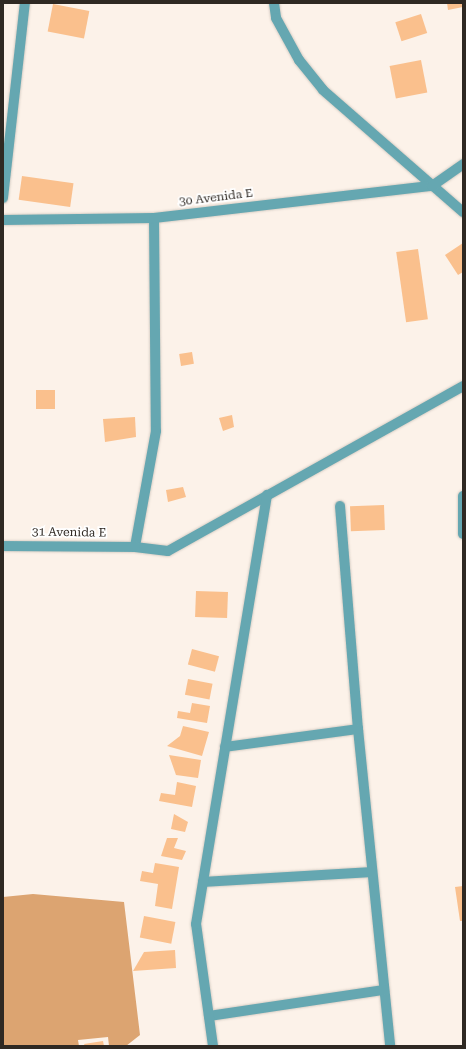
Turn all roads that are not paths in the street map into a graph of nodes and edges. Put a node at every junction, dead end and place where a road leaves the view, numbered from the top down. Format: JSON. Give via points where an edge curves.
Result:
{"nodes":[{"id":1,"x":25,"y":3,"type":"edge"},
{"id":2,"x":274,"y":3,"type":"edge"},
{"id":3,"x":463,"y":164,"type":"edge"},
{"id":4,"x":432,"y":186,"type":"junction"},
{"id":5,"x":3,"y":198,"type":"edge"},
{"id":6,"x":463,"y":212,"type":"edge"},
{"id":7,"x":154,"y":218,"type":"junction"},
{"id":8,"x":3,"y":220,"type":"edge"},
{"id":9,"x":463,"y":386,"type":"edge"},
{"id":10,"x":267,"y":495,"type":"junction"},
{"id":11,"x":463,"y":496,"type":"edge"},
{"id":12,"x":340,"y":506,"type":"dead end"},
{"id":13,"x":463,"y":534,"type":"edge"},
{"id":14,"x":3,"y":546,"type":"edge"},
{"id":15,"x":135,"y":547,"type":"junction"},
{"id":16,"x":358,"y":729,"type":"junction"},
{"id":17,"x":225,"y":747,"type":"junction"},
{"id":18,"x":372,"y":872,"type":"junction"},
{"id":19,"x":203,"y":882,"type":"junction"},
{"id":20,"x":384,"y":990,"type":"junction"},
{"id":21,"x":209,"y":1016,"type":"junction"},
{"id":22,"x":213,"y":1046,"type":"edge"},
{"id":23,"x":390,"y":1046,"type":"edge"}],
"edges":[{"from":1,"to":5,"type":"street"},
{"from":2,"to":4,"type":"street","via":[[276,18],[299,60],[323,90]]},
{"from":3,"to":4,"type":"street"},
{"from":4,"to":6,"type":"street"},
{"from":4,"to":7,"type":"street","name":"30 Avenida E"},
{"from":7,"to":8,"type":"street","name":"30 Avenida E"},
{"from":7,"to":15,"type":"street","via":[[156,431]]},
{"from":9,"to":10,"type":"street","name":"31 Avenida E"},
{"from":10,"to":15,"type":"street","name":"31 Avenida E","via":[[168,551]]},
{"from":10,"to":17,"type":"street"},
{"from":11,"to":13,"type":"street","via":[[460,504]]},
{"from":12,"to":16,"type":"street"},
{"from":14,"to":15,"type":"street","name":"31 Avenida E"},
{"from":16,"to":17,"type":"street"},
{"from":16,"to":18,"type":"street"},
{"from":17,"to":19,"type":"street"},
{"from":18,"to":19,"type":"street"},
{"from":18,"to":20,"type":"street"},
{"from":19,"to":21,"type":"street","via":[[196,924]]},
{"from":20,"to":21,"type":"street"},
{"from":20,"to":23,"type":"street"},
{"from":21,"to":22,"type":"street"}]}
